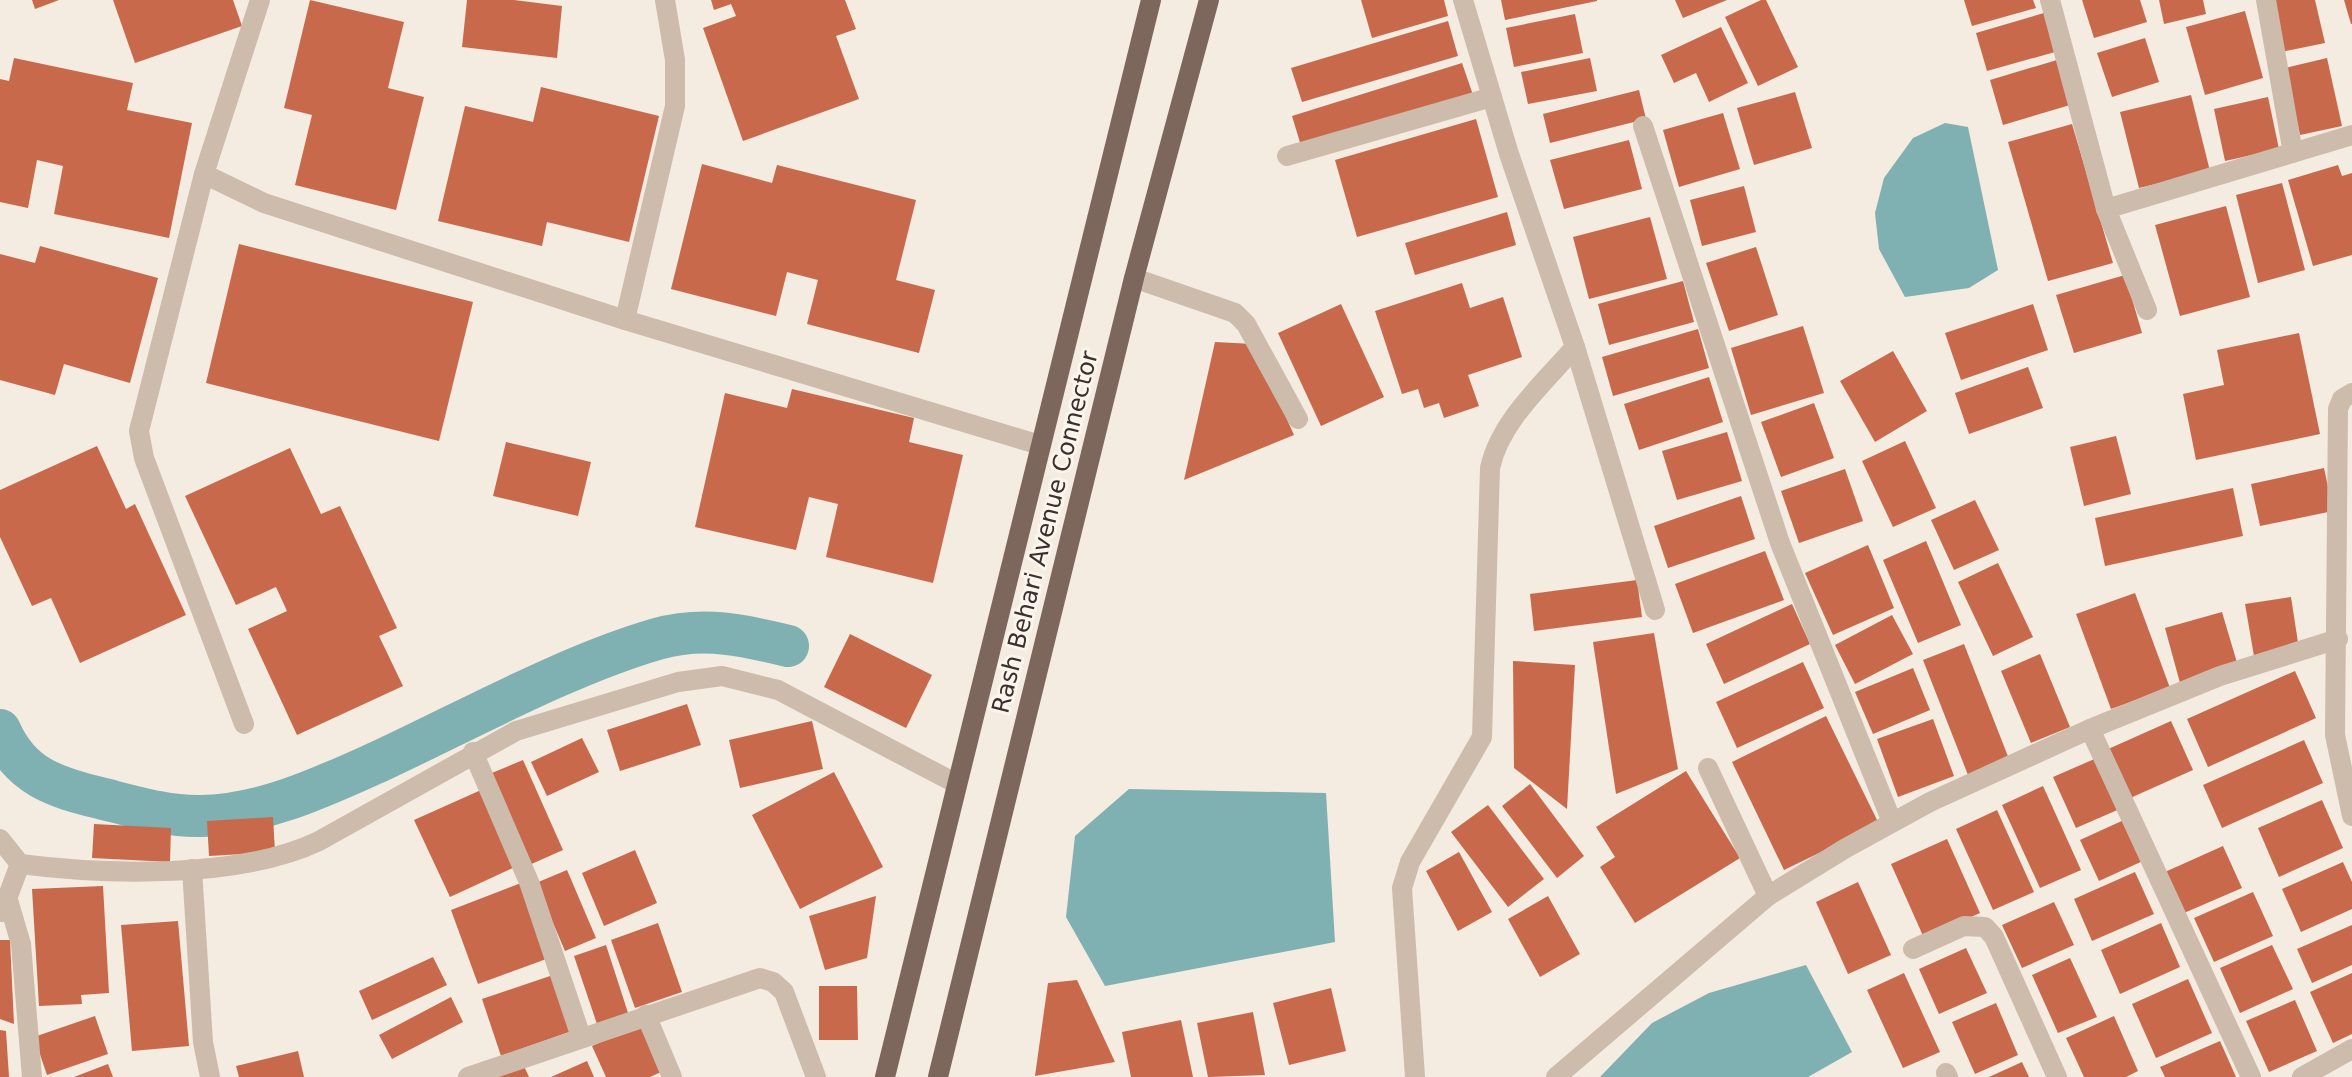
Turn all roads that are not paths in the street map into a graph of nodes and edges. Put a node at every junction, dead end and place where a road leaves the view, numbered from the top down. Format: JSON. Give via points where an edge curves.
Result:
{"nodes":[{"id":1,"x":260,"y":0,"type":"edge"},
{"id":2,"x":665,"y":0,"type":"edge"},
{"id":3,"x":1151,"y":0,"type":"edge"},
{"id":4,"x":1209,"y":0,"type":"edge"},
{"id":5,"x":1463,"y":0,"type":"edge"},
{"id":6,"x":2050,"y":0,"type":"edge"},
{"id":7,"x":2266,"y":0,"type":"edge"},
{"id":8,"x":1492,"y":97,"type":"junction"},
{"id":9,"x":1643,"y":126,"type":"dead end"},
{"id":10,"x":2352,"y":135,"type":"edge"},
{"id":11,"x":2293,"y":153,"type":"junction"},
{"id":12,"x":1287,"y":156,"type":"dead end"},
{"id":13,"x":204,"y":174,"type":"junction"},
{"id":14,"x":2106,"y":209,"type":"junction"},
{"id":15,"x":1134,"y":278,"type":"junction"},
{"id":16,"x":2147,"y":310,"type":"dead end"},
{"id":17,"x":625,"y":320,"type":"junction"},
{"id":18,"x":1575,"y":347,"type":"junction"},
{"id":19,"x":2352,"y":393,"type":"edge"},
{"id":20,"x":1298,"y":419,"type":"dead end"},
{"id":21,"x":1040,"y":445,"type":"junction"},
{"id":22,"x":1655,"y":610,"type":"dead end"},
{"id":23,"x":2338,"y":639,"type":"junction"},
{"id":24,"x":244,"y":724,"type":"dead end"},
{"id":25,"x":2090,"y":729,"type":"junction"},
{"id":26,"x":473,"y":752,"type":"junction"},
{"id":27,"x":1708,"y":768,"type":"dead end"},
{"id":28,"x":957,"y":784,"type":"junction"},
{"id":29,"x":2352,"y":816,"type":"edge"},
{"id":30,"x":1892,"y":822,"type":"junction"},
{"id":31,"x":0,"y":839,"type":"edge"},
{"id":32,"x":20,"y":864,"type":"junction"},
{"id":33,"x":192,"y":869,"type":"junction"},
{"id":34,"x":1768,"y":896,"type":"junction"},
{"id":35,"x":4,"y":908,"type":"edge"},
{"id":36,"x":1913,"y":949,"type":"dead end"},
{"id":37,"x":646,"y":1015,"type":"junction"},
{"id":38,"x":581,"y":1037,"type":"junction"},
{"id":39,"x":2352,"y":1049,"type":"edge"},
{"id":40,"x":32,"y":1077,"type":"edge"},
{"id":41,"x":210,"y":1077,"type":"edge"},
{"id":42,"x":468,"y":1077,"type":"edge"},
{"id":43,"x":672,"y":1077,"type":"edge"},
{"id":44,"x":816,"y":1077,"type":"edge"},
{"id":45,"x":885,"y":1077,"type":"edge"},
{"id":46,"x":938,"y":1077,"type":"edge"},
{"id":47,"x":1415,"y":1077,"type":"edge"},
{"id":48,"x":1556,"y":1077,"type":"edge"},
{"id":49,"x":2057,"y":1077,"type":"edge"},
{"id":50,"x":2251,"y":1077,"type":"edge"},
{"id":51,"x":2302,"y":1077,"type":"edge"}],
"edges":[{"from":1,"to":13,"type":"street"},
{"from":2,"to":17,"type":"street","via":[[675,60],[675,106]]},
{"from":3,"to":21,"type":"main road","name":"Rash Behari Avenue Connector"},
{"from":4,"to":15,"type":"main road","name":"Rash Behari Avenue Connector"},
{"from":5,"to":8,"type":"street"},
{"from":6,"to":14,"type":"street"},
{"from":7,"to":11,"type":"street"},
{"from":8,"to":12,"type":"street"},
{"from":8,"to":18,"type":"street"},
{"from":9,"to":30,"type":"street","via":[[1780,543]]},
{"from":10,"to":11,"type":"street"},
{"from":11,"to":14,"type":"street"},
{"from":13,"to":17,"type":"street","via":[[264,203]]},
{"from":13,"to":24,"type":"street","via":[[139,431],[144,458]]},
{"from":14,"to":16,"type":"street"},
{"from":15,"to":20,"type":"street","via":[[1235,313]]},
{"from":15,"to":46,"type":"main road","name":"Rash Behari Avenue Connector"},
{"from":17,"to":21,"type":"street"},
{"from":18,"to":22,"type":"street"},
{"from":18,"to":47,"type":"street","via":[[1505,429],[1490,468],[1482,737],[1410,862],[1402,888]]},
{"from":19,"to":23,"type":"street","via":[[2338,409]]},
{"from":21,"to":28,"type":"main road","name":"Rash Behari Avenue Connector"},
{"from":23,"to":25,"type":"street","via":[[2220,676]]},
{"from":23,"to":29,"type":"street","via":[[2335,735]]},
{"from":25,"to":30,"type":"street"},
{"from":25,"to":50,"type":"street"},
{"from":26,"to":28,"type":"street","via":[[545,722],[678,682],[722,676],[778,690]]},
{"from":26,"to":33,"type":"street","via":[[299,850]]},
{"from":26,"to":38,"type":"street","via":[[529,882]]},
{"from":27,"to":34,"type":"street"},
{"from":28,"to":45,"type":"main road","name":"Rash Behari Avenue Connector"},
{"from":30,"to":34,"type":"street"},
{"from":31,"to":32,"type":"street"},
{"from":32,"to":33,"type":"street","via":[[91,873]]},
{"from":32,"to":35,"type":"street"},
{"from":33,"to":41,"type":"street"},
{"from":34,"to":48,"type":"street"},
{"from":35,"to":40,"type":"street","via":[[21,944]]},
{"from":36,"to":49,"type":"street","via":[[1964,926],[1985,927]]},
{"from":37,"to":38,"type":"street"},
{"from":37,"to":43,"type":"street"},
{"from":37,"to":44,"type":"street","via":[[760,978],[773,982],[784,992]]},
{"from":38,"to":42,"type":"street"},
{"from":39,"to":51,"type":"street"}]}
